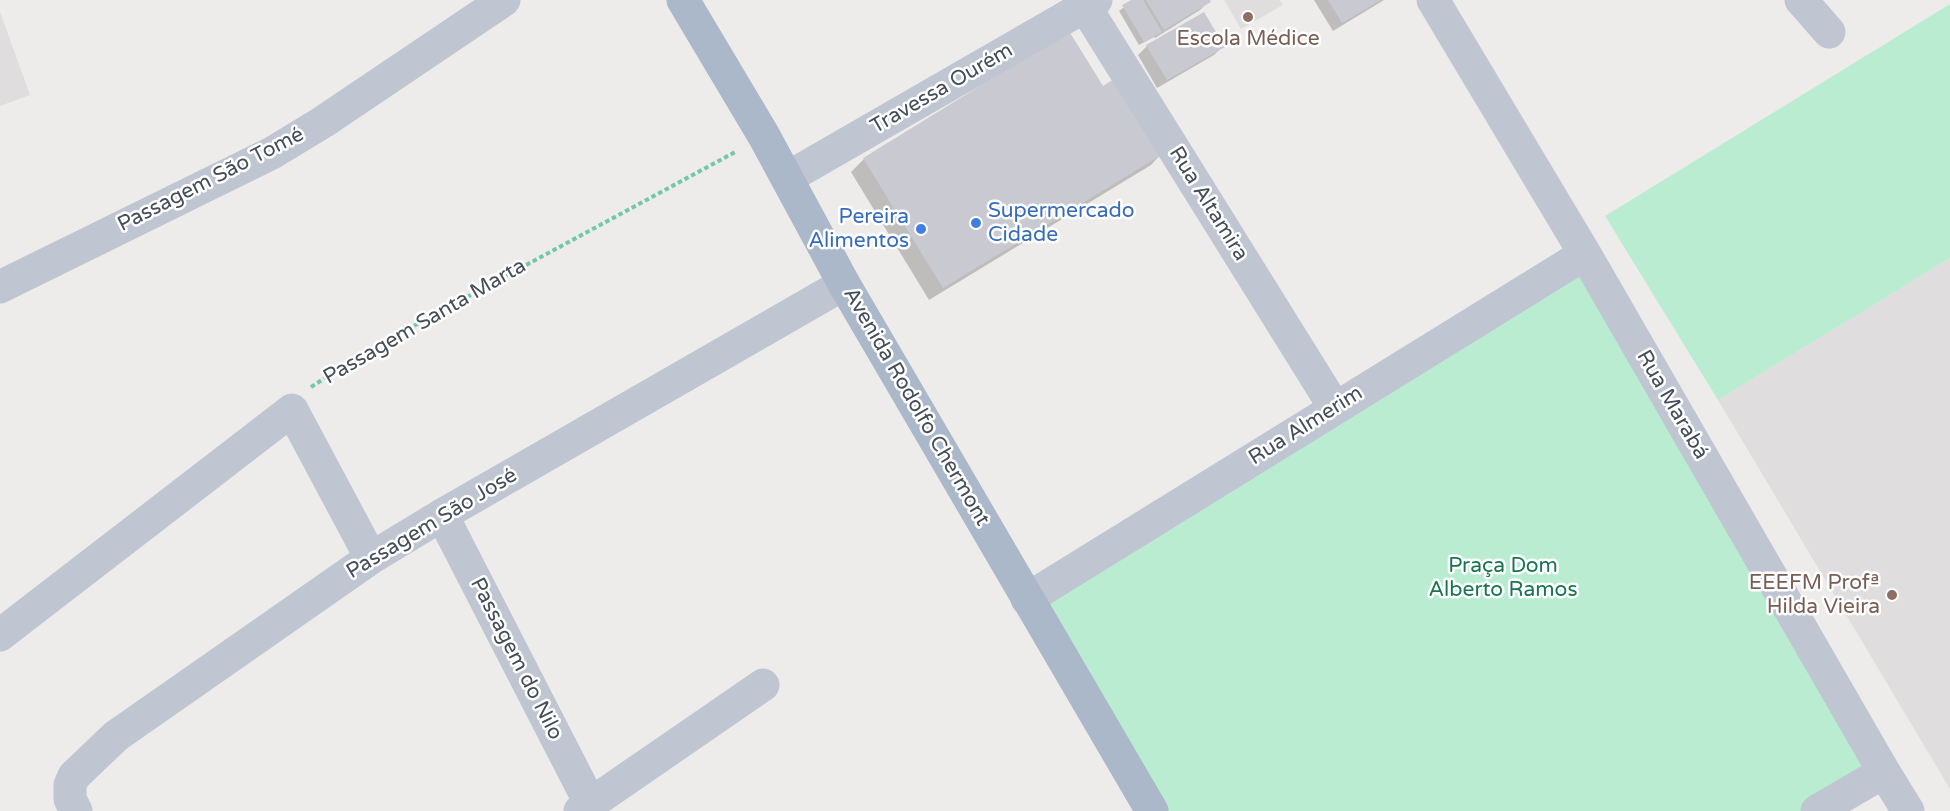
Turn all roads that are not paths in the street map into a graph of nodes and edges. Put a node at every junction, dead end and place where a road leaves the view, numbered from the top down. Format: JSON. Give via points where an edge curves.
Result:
{"nodes":[{"id":1,"x":504,"y":0,"type":"edge"},
{"id":2,"x":683,"y":0,"type":"edge"},
{"id":3,"x":1433,"y":0,"type":"edge"},
{"id":4,"x":1801,"y":0,"type":"edge"},
{"id":5,"x":1087,"y":2,"type":"edge"},
{"id":6,"x":1829,"y":32,"type":"dead end"},
{"id":7,"x":787,"y":178,"type":"junction"},
{"id":8,"x":1585,"y":254,"type":"junction"},
{"id":9,"x":844,"y":284,"type":"junction"},
{"id":10,"x":0,"y":287,"type":"edge"},
{"id":11,"x":1335,"y":408,"type":"junction"},
{"id":12,"x":442,"y":515,"type":"junction"},
{"id":13,"x":371,"y":558,"type":"junction"},
{"id":14,"x":1027,"y":599,"type":"junction"},
{"id":15,"x":0,"y":635,"type":"edge"},
{"id":16,"x":763,"y":686,"type":"dead end"},
{"id":17,"x":1884,"y":772,"type":"junction"},
{"id":18,"x":585,"y":807,"type":"edge"},
{"id":19,"x":76,"y":811,"type":"edge"},
{"id":20,"x":1152,"y":811,"type":"edge"},
{"id":21,"x":1817,"y":811,"type":"edge"},
{"id":22,"x":1908,"y":811,"type":"edge"}],
"edges":[{"from":1,"to":10,"type":"street","name":"Passagem São Tomé","via":[[272,153]]},
{"from":2,"to":7,"type":"main road","name":"Avenida Rodolfo Chermont"},
{"from":3,"to":8,"type":"street","name":"Rua Marabá"},
{"from":4,"to":6,"type":"street"},
{"from":5,"to":7,"type":"street","name":"Travessa Ourém"},
{"from":5,"to":11,"type":"street","name":"Rua Altamira"},
{"from":7,"to":9,"type":"main road","name":"Avenida Rodolfo Chermont"},
{"from":8,"to":11,"type":"street","name":"Rua Almerim"},
{"from":8,"to":17,"type":"street","name":"Rua Marabá"},
{"from":9,"to":12,"type":"street","name":"Passagem São José"},
{"from":9,"to":14,"type":"main road","name":"Avenida Rodolfo Chermont"},
{"from":11,"to":14,"type":"street","name":"Rua Almerim"},
{"from":12,"to":13,"type":"street","name":"Passagem São José"},
{"from":12,"to":18,"type":"street","name":"Passagem do Nilo"},
{"from":13,"to":15,"type":"street","via":[[292,410]]},
{"from":13,"to":19,"type":"street","name":"Passagem São José","via":[[116,736],[74,776],[70,799]]},
{"from":14,"to":20,"type":"main road","name":"Avenida Rodolfo Chermont"},
{"from":16,"to":18,"type":"street"},
{"from":17,"to":21,"type":"street"},
{"from":17,"to":22,"type":"street","name":"Rua Marabá"}]}
